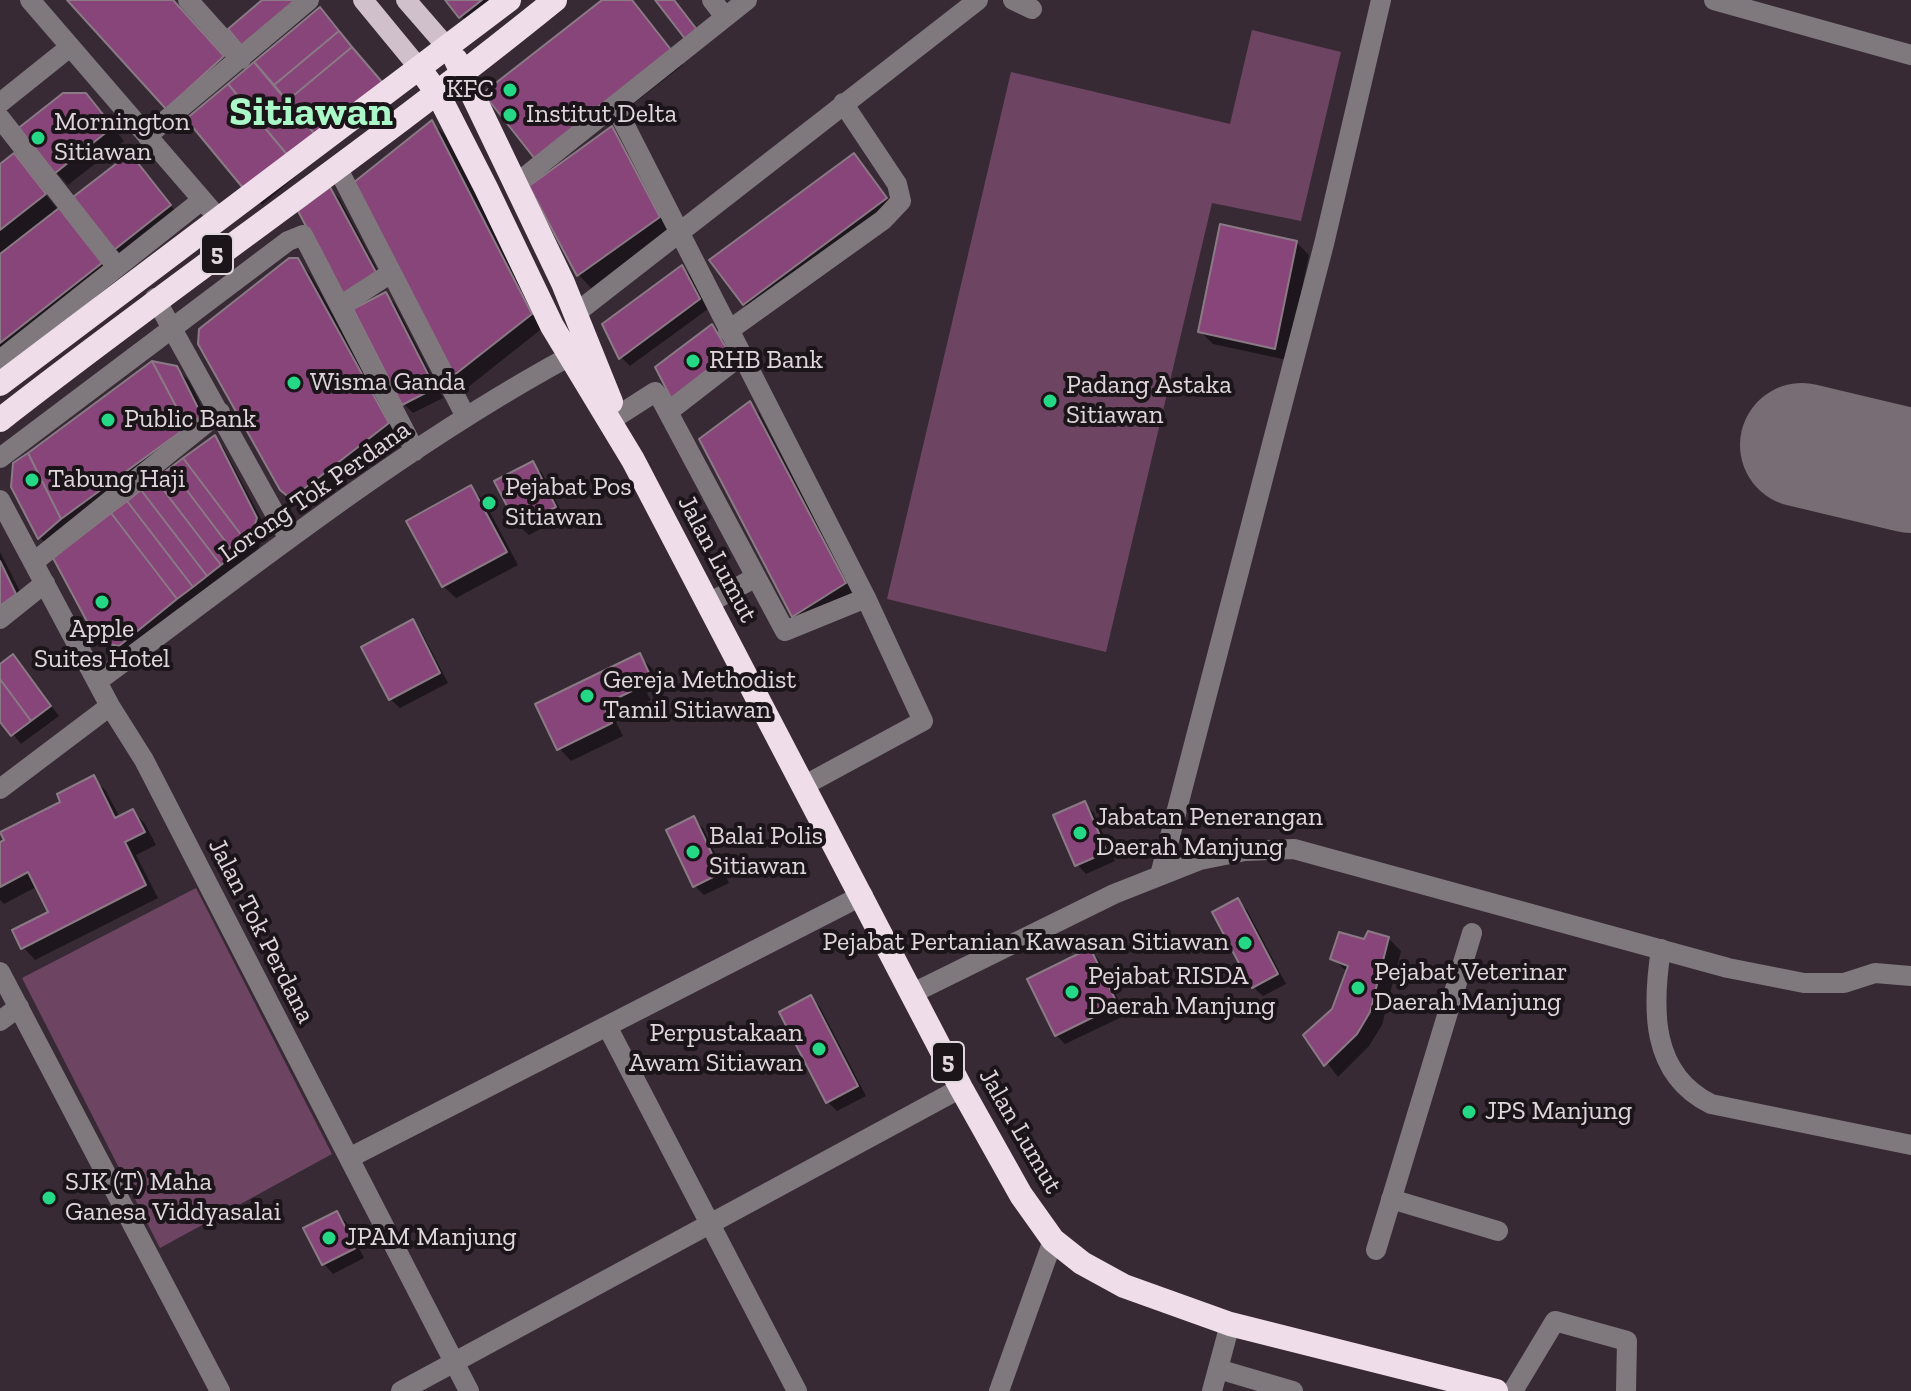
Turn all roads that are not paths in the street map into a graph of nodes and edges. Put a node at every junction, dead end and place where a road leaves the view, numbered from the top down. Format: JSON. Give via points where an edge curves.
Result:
{"nodes":[{"id":1,"x":30,"y":0,"type":"edge"},
{"id":2,"x":188,"y":0,"type":"edge"},
{"id":3,"x":309,"y":0,"type":"edge"},
{"id":4,"x":363,"y":0,"type":"edge"},
{"id":5,"x":406,"y":0,"type":"edge"},
{"id":6,"x":509,"y":0,"type":"edge"},
{"id":7,"x":555,"y":0,"type":"edge"},
{"id":8,"x":712,"y":0,"type":"edge"},
{"id":9,"x":747,"y":0,"type":"edge"},
{"id":10,"x":978,"y":0,"type":"edge"},
{"id":11,"x":1381,"y":0,"type":"edge"},
{"id":12,"x":1714,"y":0,"type":"edge"},
{"id":13,"x":725,"y":17,"type":"junction"},
{"id":14,"x":446,"y":46,"type":"junction"},
{"id":15,"x":70,"y":47,"type":"junction"},
{"id":16,"x":1911,"y":55,"type":"edge"},
{"id":17,"x":241,"y":59,"type":"junction"},
{"id":18,"x":419,"y":68,"type":"junction"},
{"id":19,"x":466,"y":73,"type":"junction"},
{"id":20,"x":438,"y":94,"type":"junction"},
{"id":21,"x":0,"y":103,"type":"edge"},
{"id":22,"x":843,"y":103,"type":"junction"},
{"id":23,"x":615,"y":106,"type":"junction"},
{"id":24,"x":0,"y":118,"type":"edge"},
{"id":25,"x":147,"y":136,"type":"junction"},
{"id":26,"x":337,"y":167,"type":"junction"},
{"id":27,"x":517,"y":183,"type":"junction"},
{"id":28,"x":202,"y":200,"type":"junction"},
{"id":29,"x":219,"y":219,"type":"junction"},
{"id":30,"x":679,"y":232,"type":"junction"},
{"id":31,"x":117,"y":267,"type":"junction"},
{"id":32,"x":391,"y":273,"type":"junction"},
{"id":33,"x":155,"y":298,"type":"junction"},
{"id":34,"x":340,"y":306,"type":"junction"},
{"id":35,"x":576,"y":313,"type":"junction"},
{"id":36,"x":173,"y":328,"type":"junction"},
{"id":37,"x":728,"y":331,"type":"junction"},
{"id":38,"x":570,"y":356,"type":"junction"},
{"id":39,"x":740,"y":356,"type":"junction"},
{"id":40,"x":0,"y":360,"type":"edge"},
{"id":41,"x":0,"y":384,"type":"edge"},
{"id":42,"x":669,"y":411,"type":"junction"},
{"id":43,"x":220,"y":412,"type":"junction"},
{"id":44,"x":466,"y":417,"type":"junction"},
{"id":45,"x":616,"y":417,"type":"junction"},
{"id":46,"x":0,"y":420,"type":"edge"},
{"id":47,"x":415,"y":451,"type":"junction"},
{"id":48,"x":0,"y":458,"type":"edge"},
{"id":49,"x":633,"y":460,"type":"junction"},
{"id":50,"x":0,"y":501,"type":"edge"},
{"id":51,"x":289,"y":539,"type":"junction"},
{"id":52,"x":34,"y":562,"type":"junction"},
{"id":53,"x":756,"y":577,"type":"junction"},
{"id":54,"x":45,"y":583,"type":"junction"},
{"id":55,"x":866,"y":598,"type":"junction"},
{"id":56,"x":709,"y":603,"type":"junction"},
{"id":57,"x":0,"y":619,"type":"edge"},
{"id":58,"x":98,"y":681,"type":"junction"},
{"id":59,"x":110,"y":706,"type":"junction"},
{"id":60,"x":805,"y":785,"type":"junction"},
{"id":61,"x":0,"y":789,"type":"edge"},
{"id":62,"x":1160,"y":875,"type":"junction"},
{"id":63,"x":863,"y":895,"type":"junction"},
{"id":64,"x":1472,"y":933,"type":"dead end"},
{"id":65,"x":1661,"y":949,"type":"junction"},
{"id":66,"x":0,"y":972,"type":"edge"},
{"id":67,"x":1911,"y":976,"type":"edge"},
{"id":68,"x":913,"y":993,"type":"junction"},
{"id":69,"x":19,"y":1007,"type":"junction"},
{"id":70,"x":0,"y":1021,"type":"edge"},
{"id":71,"x":607,"y":1026,"type":"junction"},
{"id":72,"x":961,"y":1088,"type":"junction"},
{"id":73,"x":1911,"y":1145,"type":"edge"},
{"id":74,"x":349,"y":1158,"type":"junction"},
{"id":75,"x":1391,"y":1199,"type":"junction"},
{"id":76,"x":709,"y":1222,"type":"junction"},
{"id":77,"x":1498,"y":1231,"type":"dead end"},
{"id":78,"x":1053,"y":1240,"type":"junction"},
{"id":79,"x":1376,"y":1250,"type":"dead end"},
{"id":80,"x":1230,"y":1324,"type":"junction"},
{"id":81,"x":454,"y":1363,"type":"junction"},
{"id":82,"x":1218,"y":1369,"type":"junction"},
{"id":83,"x":220,"y":1391,"type":"edge"},
{"id":84,"x":401,"y":1391,"type":"edge"},
{"id":85,"x":469,"y":1391,"type":"edge"},
{"id":86,"x":797,"y":1391,"type":"edge"},
{"id":87,"x":999,"y":1391,"type":"edge"},
{"id":88,"x":1212,"y":1391,"type":"edge"},
{"id":89,"x":1293,"y":1391,"type":"edge"},
{"id":90,"x":1496,"y":1391,"type":"edge"},
{"id":91,"x":1513,"y":1391,"type":"edge"},
{"id":92,"x":1626,"y":1391,"type":"edge"}],
"edges":[{"from":1,"to":15,"type":"street"},
{"from":2,"to":17,"type":"street"},
{"from":3,"to":17,"type":"street"},
{"from":4,"to":18,"type":"main road","name":"Jalan Lumut"},
{"from":5,"to":14,"type":"main road","name":"Jalan Lumut"},
{"from":6,"to":14,"type":"highway"},
{"from":7,"to":19,"type":"highway"},
{"from":8,"to":13,"type":"street"},
{"from":9,"to":13,"type":"street"},
{"from":10,"to":22,"type":"street"},
{"from":11,"to":62,"type":"street","via":[[1324,244]]},
{"from":12,"to":16,"type":"street"},
{"from":13,"to":23,"type":"street"},
{"from":14,"to":18,"type":"highway","number":"5"},
{"from":14,"to":19,"type":"highway","name":"Jalan Lumut","number":"5"},
{"from":15,"to":21,"type":"street"},
{"from":15,"to":25,"type":"street"},
{"from":17,"to":25,"type":"street"},
{"from":18,"to":20,"type":"highway","name":"Jalan Lumut","number":"5"},
{"from":18,"to":29,"type":"highway","number":"5"},
{"from":19,"to":20,"type":"highway","number":"5"},
{"from":19,"to":27,"type":"highway","name":"Jalan Lumut","number":"5"},
{"from":20,"to":26,"type":"highway","number":"5"},
{"from":20,"to":38,"type":"highway","name":"Jalan Lumut","number":"5"},
{"from":22,"to":30,"type":"street"},
{"from":22,"to":37,"type":"street","via":[[897,184],[901,201],[883,220]]},
{"from":23,"to":27,"type":"street"},
{"from":23,"to":30,"type":"street"},
{"from":24,"to":31,"type":"street"},
{"from":25,"to":28,"type":"street"},
{"from":26,"to":32,"type":"street"},
{"from":26,"to":33,"type":"highway","number":"5"},
{"from":27,"to":35,"type":"highway","name":"Jalan Lumut","number":"5"},
{"from":28,"to":29,"type":"street"},
{"from":28,"to":31,"type":"street"},
{"from":29,"to":41,"type":"highway","number":"5"},
{"from":30,"to":35,"type":"street"},
{"from":30,"to":37,"type":"street"},
{"from":31,"to":40,"type":"street"},
{"from":32,"to":34,"type":"street"},
{"from":32,"to":44,"type":"street"},
{"from":33,"to":36,"type":"street"},
{"from":33,"to":46,"type":"highway","number":"5"},
{"from":34,"to":36,"type":"street","via":[[303,235]]},
{"from":34,"to":47,"type":"street"},
{"from":35,"to":45,"type":"highway","name":"Jalan Lumut","number":"5"},
{"from":36,"to":43,"type":"street"},
{"from":36,"to":48,"type":"street"},
{"from":37,"to":39,"type":"street"},
{"from":38,"to":44,"type":"street","name":"Lorong Tok Perdana"},
{"from":38,"to":49,"type":"highway","name":"Jalan Lumut","number":"5"},
{"from":39,"to":42,"type":"street"},
{"from":39,"to":55,"type":"street"},
{"from":42,"to":45,"type":"street","via":[[655,392]]},
{"from":42,"to":53,"type":"street"},
{"from":43,"to":51,"type":"street"},
{"from":43,"to":52,"type":"street"},
{"from":44,"to":47,"type":"street","name":"Lorong Tok Perdana"},
{"from":45,"to":49,"type":"highway","name":"Jalan Lumut","number":"5"},
{"from":47,"to":51,"type":"street","name":"Lorong Tok Perdana"},
{"from":49,"to":56,"type":"highway","name":"Jalan Lumut","number":"5"},
{"from":50,"to":52,"type":"street","name":"Jalan Tok Perdana"},
{"from":51,"to":58,"type":"street","name":"Lorong Tok Perdana"},
{"from":52,"to":54,"type":"street","name":"Jalan Tok Perdana"},
{"from":53,"to":55,"type":"street","via":[[785,631]]},
{"from":53,"to":56,"type":"street"},
{"from":54,"to":57,"type":"street"},
{"from":54,"to":58,"type":"street","name":"Jalan Tok Perdana"},
{"from":55,"to":60,"type":"street","via":[[923,721]]},
{"from":56,"to":60,"type":"highway","name":"Jalan Lumut","number":"5"},
{"from":58,"to":59,"type":"street","name":"Jalan Tok Perdana"},
{"from":59,"to":61,"type":"street"},
{"from":59,"to":74,"type":"street","name":"Jalan Tok Perdana","via":[[144,760]]},
{"from":60,"to":63,"type":"highway","name":"Jalan Lumut","number":"5"},
{"from":62,"to":65,"type":"street","via":[[1245,851],[1294,849]]},
{"from":62,"to":68,"type":"street"},
{"from":63,"to":68,"type":"highway","name":"Jalan Lumut","number":"5"},
{"from":63,"to":71,"type":"street"},
{"from":64,"to":75,"type":"street"},
{"from":65,"to":67,"type":"street","via":[[1804,983],[1844,983],[1875,973]]},
{"from":65,"to":73,"type":"street","via":[[1655,991],[1660,1040],[1676,1074],[1694,1095],[1711,1104]]},
{"from":66,"to":69,"type":"street"},
{"from":68,"to":72,"type":"highway","name":"Jalan Lumut","number":"5"},
{"from":69,"to":70,"type":"street"},
{"from":69,"to":83,"type":"street"},
{"from":71,"to":74,"type":"street"},
{"from":71,"to":76,"type":"street"},
{"from":72,"to":76,"type":"street"},
{"from":72,"to":78,"type":"highway","name":"Jalan Lumut","number":"5","via":[[1021,1195]]},
{"from":74,"to":81,"type":"street","name":"Jalan Tok Perdana"},
{"from":75,"to":77,"type":"street"},
{"from":75,"to":79,"type":"street"},
{"from":76,"to":81,"type":"street"},
{"from":76,"to":86,"type":"street"},
{"from":78,"to":80,"type":"highway","name":"Jalan Lumut","number":"5","via":[[1124,1286]]},
{"from":78,"to":87,"type":"street"},
{"from":80,"to":82,"type":"street"},
{"from":80,"to":90,"type":"highway","name":"Jalan Lumut","number":"5"},
{"from":81,"to":84,"type":"street"},
{"from":81,"to":85,"type":"street","name":"Jalan Tok Perdana"},
{"from":82,"to":88,"type":"street"},
{"from":82,"to":89,"type":"street"},
{"from":91,"to":92,"type":"street","via":[[1555,1321],[1627,1341]]}]}
